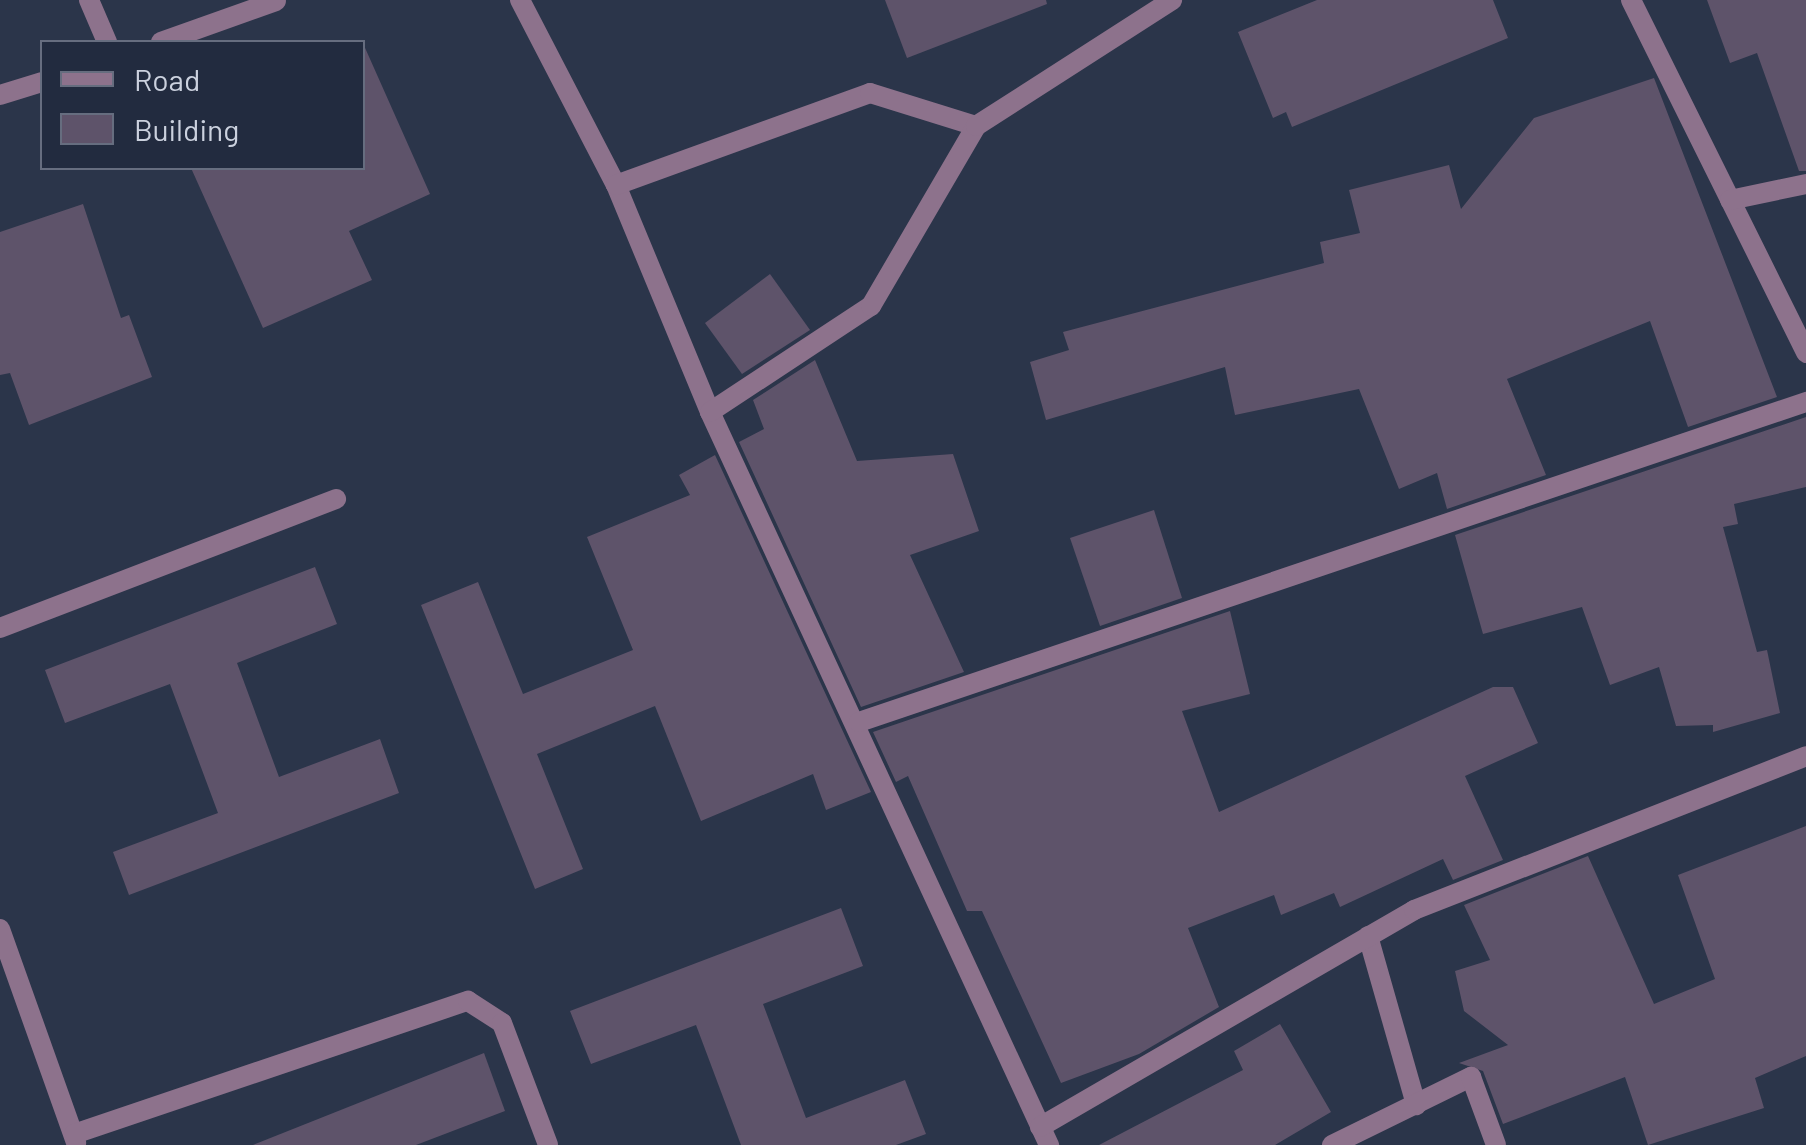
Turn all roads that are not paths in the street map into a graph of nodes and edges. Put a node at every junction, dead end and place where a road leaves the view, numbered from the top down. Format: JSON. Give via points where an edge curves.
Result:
{"nodes":[{"id":1,"x":89,"y":0,"type":"edge"},
{"id":2,"x":520,"y":0,"type":"edge"},
{"id":3,"x":1172,"y":0,"type":"edge"},
{"id":4,"x":1631,"y":0,"type":"edge"},
{"id":5,"x":276,"y":1,"type":"edge"},
{"id":6,"x":106,"y":40,"type":"edge"},
{"id":7,"x":167,"y":40,"type":"edge"},
{"id":8,"x":40,"y":83,"type":"edge"},
{"id":9,"x":0,"y":95,"type":"edge"},
{"id":10,"x":976,"y":126,"type":"junction"},
{"id":11,"x":1806,"y":184,"type":"edge"},
{"id":12,"x":616,"y":185,"type":"junction"},
{"id":13,"x":1730,"y":200,"type":"junction"},
{"id":14,"x":1806,"y":353,"type":"edge"},
{"id":15,"x":1806,"y":402,"type":"edge"},
{"id":16,"x":710,"y":412,"type":"junction"},
{"id":17,"x":336,"y":499,"type":"dead end"},
{"id":18,"x":0,"y":628,"type":"edge"},
{"id":19,"x":859,"y":722,"type":"junction"},
{"id":20,"x":1806,"y":756,"type":"edge"},
{"id":21,"x":0,"y":929,"type":"edge"},
{"id":22,"x":1368,"y":936,"type":"junction"},
{"id":23,"x":1416,"y":1105,"type":"junction"},
{"id":24,"x":1044,"y":1136,"type":"edge"},
{"id":25,"x":75,"y":1139,"type":"edge"},
{"id":26,"x":548,"y":1145,"type":"edge"},
{"id":27,"x":1332,"y":1145,"type":"edge"},
{"id":28,"x":1496,"y":1145,"type":"edge"}],
"edges":[{"from":1,"to":6,"type":"street"},
{"from":2,"to":12,"type":"street"},
{"from":3,"to":10,"type":"street"},
{"from":4,"to":13,"type":"street"},
{"from":5,"to":7,"type":"street"},
{"from":8,"to":9,"type":"street"},
{"from":10,"to":12,"type":"street","via":[[870,93]]},
{"from":10,"to":16,"type":"street","via":[[871,306]]},
{"from":11,"to":13,"type":"street"},
{"from":12,"to":16,"type":"street"},
{"from":13,"to":14,"type":"street"},
{"from":15,"to":19,"type":"street"},
{"from":16,"to":19,"type":"street"},
{"from":17,"to":18,"type":"street"},
{"from":19,"to":24,"type":"street"},
{"from":20,"to":22,"type":"street","via":[[1414,910]]},
{"from":21,"to":25,"type":"street"},
{"from":22,"to":23,"type":"street"},
{"from":22,"to":24,"type":"street"},
{"from":23,"to":27,"type":"street"},
{"from":23,"to":28,"type":"street","via":[[1472,1077]]},
{"from":25,"to":26,"type":"street","via":[[468,1001],[502,1022]]}]}
